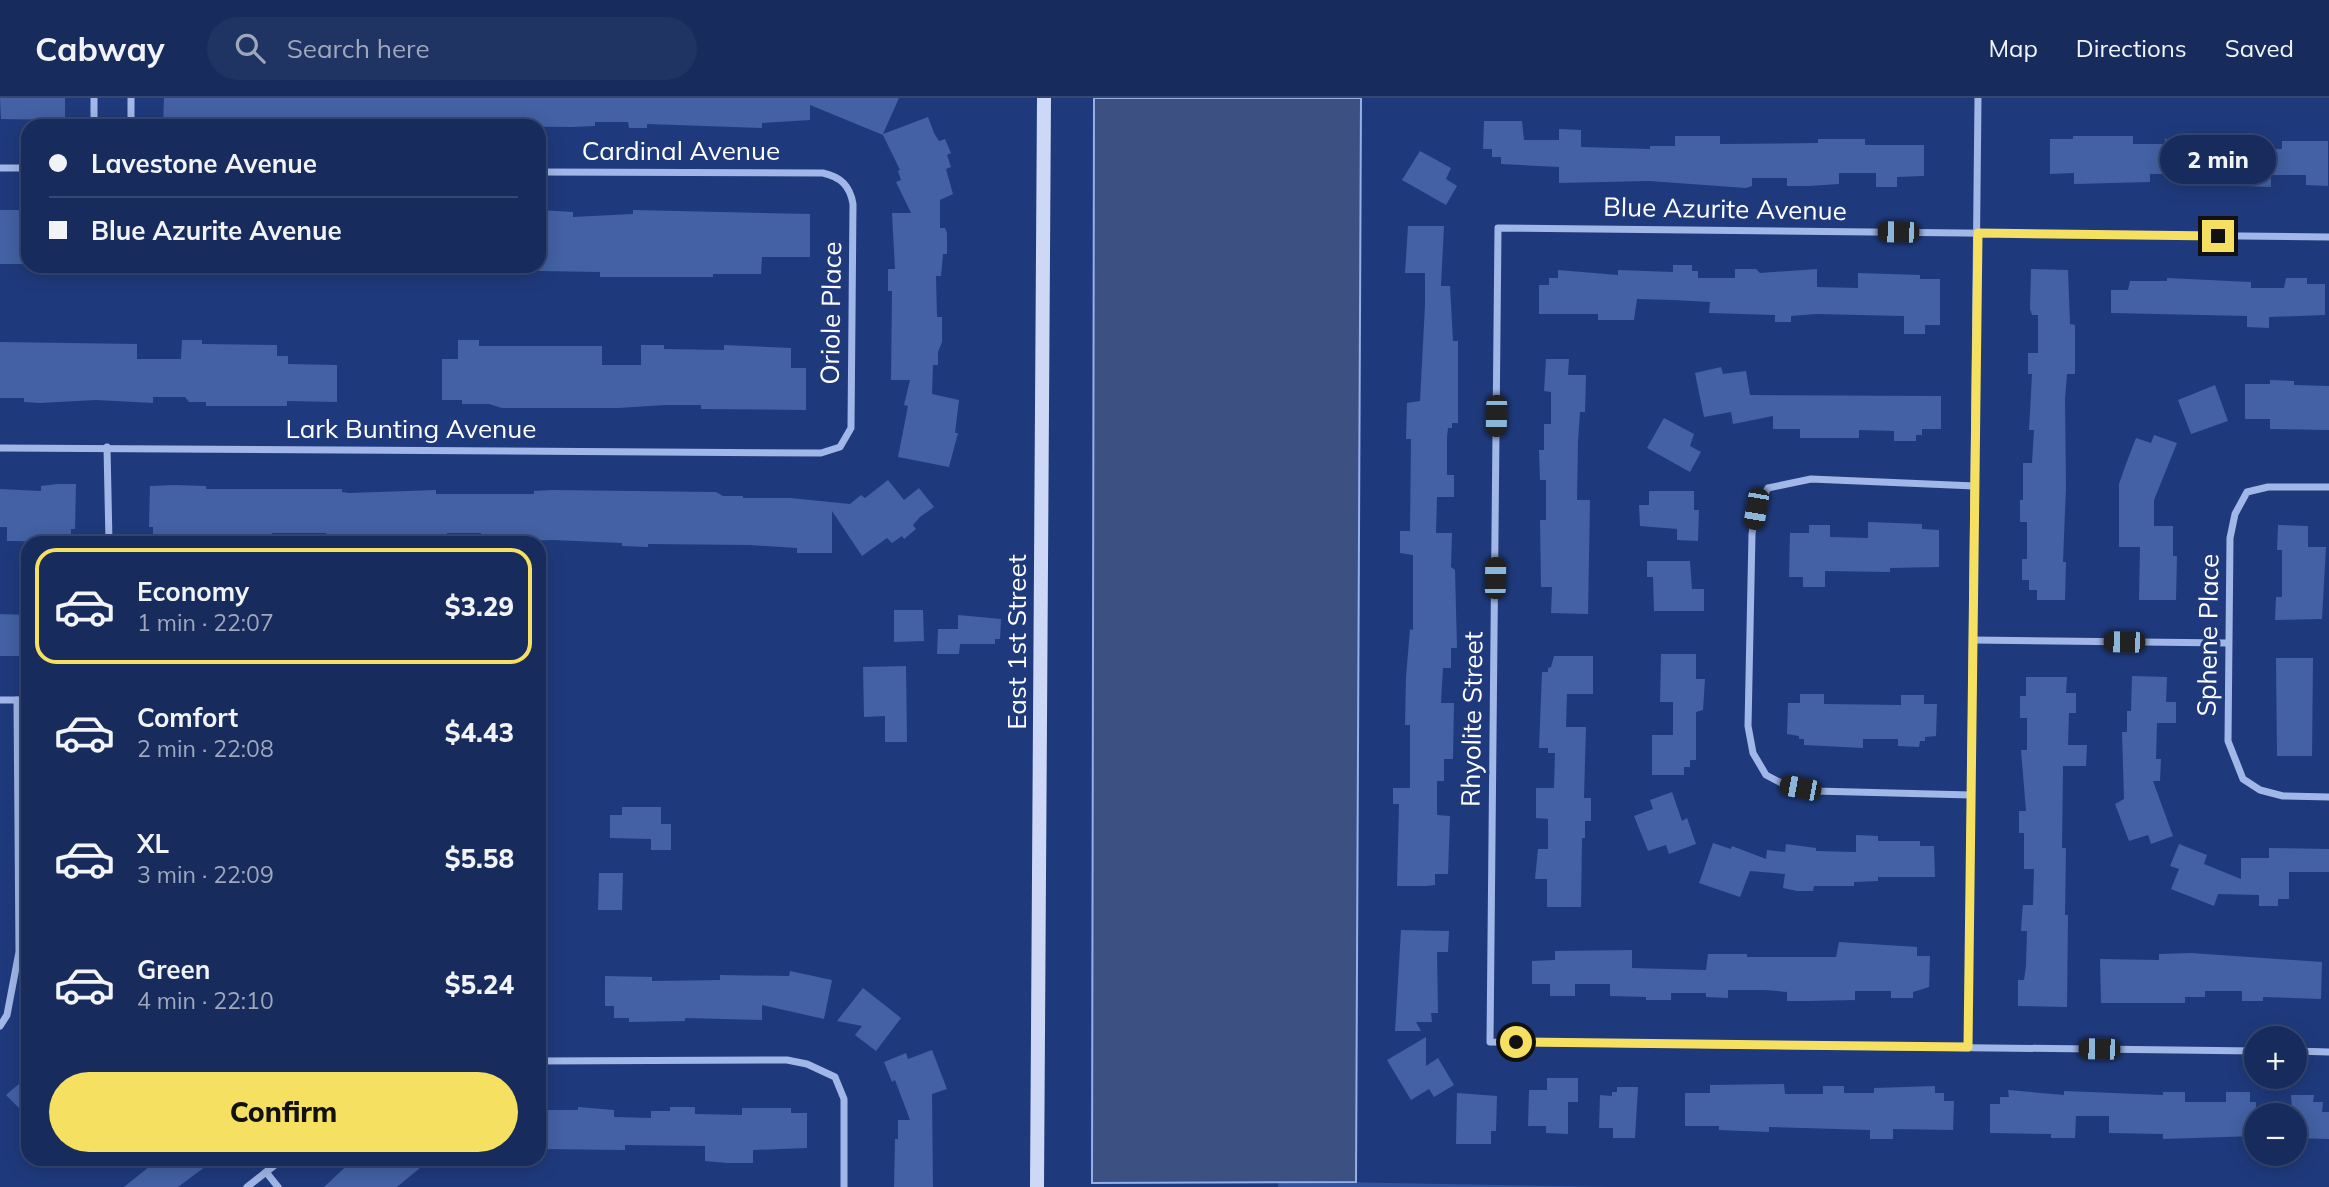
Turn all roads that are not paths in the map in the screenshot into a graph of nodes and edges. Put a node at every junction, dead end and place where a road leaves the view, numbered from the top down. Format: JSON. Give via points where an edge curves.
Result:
{"nodes":[{"id":1,"x":94,"y":98,"type":"edge"},
{"id":2,"x":131,"y":98,"type":"edge"},
{"id":3,"x":1044,"y":98,"type":"edge"},
{"id":4,"x":1978,"y":98,"type":"edge"},
{"id":5,"x":94,"y":119,"type":"edge"},
{"id":6,"x":131,"y":119,"type":"edge"},
{"id":7,"x":0,"y":168,"type":"edge"},
{"id":8,"x":21,"y":168,"type":"edge"},
{"id":9,"x":546,"y":172,"type":"edge"},
{"id":10,"x":823,"y":173,"type":"joint"},
{"id":11,"x":1498,"y":228,"type":"joint"},
{"id":12,"x":1978,"y":233,"type":"junction"},
{"id":13,"x":2329,"y":237,"type":"edge"},
{"id":14,"x":107,"y":447,"type":"junction"},
{"id":15,"x":0,"y":448,"type":"edge"},
{"id":16,"x":821,"y":453,"type":"joint"},
{"id":17,"x":1975,"y":486,"type":"junction"},
{"id":18,"x":2329,"y":487,"type":"edge"},
{"id":19,"x":109,"y":536,"type":"edge"},
{"id":20,"x":1973,"y":640,"type":"junction"},
{"id":21,"x":2228,"y":643,"type":"junction"},
{"id":22,"x":0,"y":700,"type":"edge"},
{"id":23,"x":17,"y":700,"type":"junction"},
{"id":24,"x":21,"y":700,"type":"edge"},
{"id":25,"x":1971,"y":795,"type":"junction"},
{"id":26,"x":2329,"y":797,"type":"edge"},
{"id":27,"x":0,"y":1026,"type":"edge"},
{"id":28,"x":1968,"y":1047,"type":"junction"},
{"id":29,"x":2244,"y":1051,"type":"edge"},
{"id":30,"x":2307,"y":1051,"type":"edge"},
{"id":31,"x":2329,"y":1052,"type":"edge"},
{"id":32,"x":546,"y":1061,"type":"edge"},
{"id":33,"x":274,"y":1166,"type":"edge"},
{"id":34,"x":266,"y":1172,"type":"junction"},
{"id":35,"x":247,"y":1187,"type":"edge"},
{"id":36,"x":278,"y":1187,"type":"edge"},
{"id":37,"x":844,"y":1187,"type":"edge"},
{"id":38,"x":1037,"y":1187,"type":"edge"}],
"edges":[{"from":1,"to":5,"type":"street"},
{"from":2,"to":6,"type":"street"},
{"from":3,"to":38,"type":"main road","name":"East 1st Street"},
{"from":4,"to":12,"type":"street"},
{"from":7,"to":8,"type":"street"},
{"from":9,"to":10,"type":"street","name":"Cardinal Avenue"},
{"from":10,"to":16,"type":"street","name":"Oriole Place","via":[[845,183],[853,217],[851,428],[840,447]]},
{"from":11,"to":12,"type":"street","name":"Blue Azurite Avenue"},
{"from":11,"to":28,"type":"street","name":"Rhyolite Street","via":[[1490,1042]]},
{"from":12,"to":13,"type":"street","name":"Blue Azurite Avenue"},
{"from":12,"to":17,"type":"street"},
{"from":14,"to":15,"type":"street","name":"Lark Bunting Avenue"},
{"from":14,"to":16,"type":"street","name":"Lark Bunting Avenue"},
{"from":14,"to":19,"type":"street"},
{"from":17,"to":20,"type":"street"},
{"from":17,"to":25,"type":"street","via":[[1811,480],[1768,488],[1756,509],[1752,534],[1748,675],[1748,726],[1753,753],[1766,775],[1785,785],[1815,791]]},
{"from":18,"to":21,"type":"street","name":"Sphene Place","via":[[2268,487],[2247,492],[2235,514],[2231,538]]},
{"from":20,"to":21,"type":"street"},
{"from":20,"to":25,"type":"street"},
{"from":21,"to":26,"type":"street","name":"Sphene Place","via":[[2228,741],[2244,779],[2260,790],[2283,796]]},
{"from":22,"to":23,"type":"street"},
{"from":23,"to":24,"type":"street"},
{"from":23,"to":27,"type":"street","via":[[19,953],[7,1014]]},
{"from":25,"to":28,"type":"street"},
{"from":28,"to":29,"type":"street"},
{"from":30,"to":31,"type":"street"},
{"from":32,"to":37,"type":"street","via":[[787,1060],[807,1064],[835,1077],[844,1099]]},
{"from":33,"to":34,"type":"street"},
{"from":34,"to":35,"type":"street"},
{"from":34,"to":36,"type":"street"}]}
